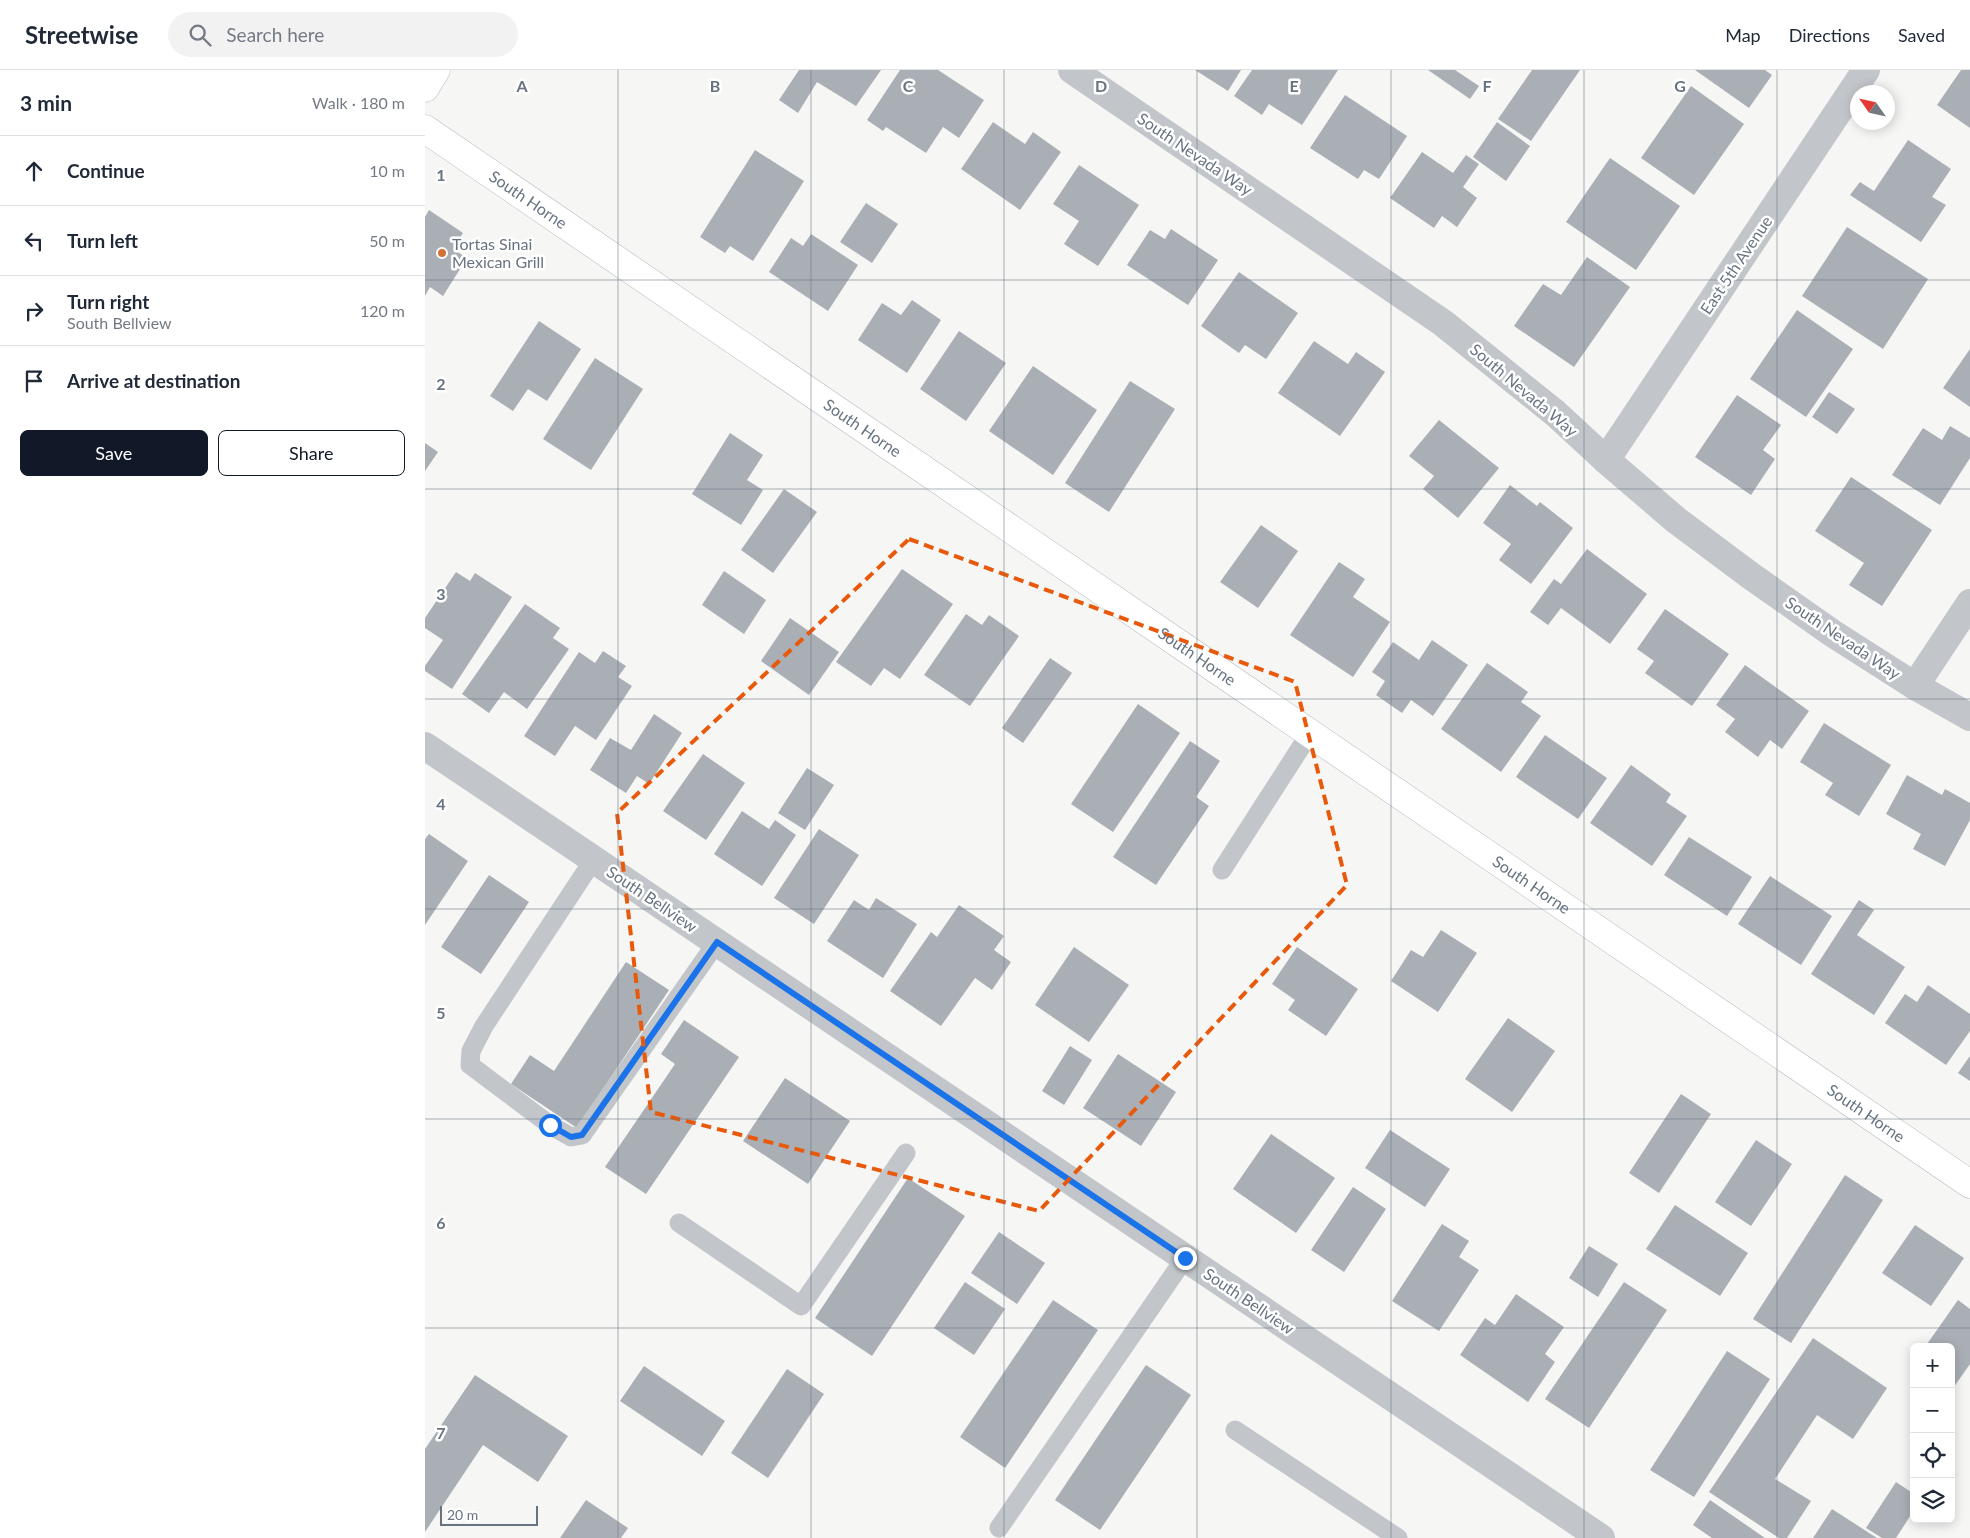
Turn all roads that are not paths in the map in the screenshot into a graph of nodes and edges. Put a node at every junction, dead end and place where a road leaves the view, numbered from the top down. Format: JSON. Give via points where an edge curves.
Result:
{"nodes":[{"id":1,"x":437,"y":70,"type":"edge"},
{"id":2,"x":1071,"y":70,"type":"edge"},
{"id":3,"x":1866,"y":70,"type":"edge"},
{"id":4,"x":425,"y":88,"type":"edge"},
{"id":5,"x":425,"y":129,"type":"edge"},
{"id":6,"x":1606,"y":460,"type":"junction"},
{"id":7,"x":1970,"y":603,"type":"edge"},
{"id":8,"x":1915,"y":686,"type":"junction"},
{"id":9,"x":1970,"y":717,"type":"edge"},
{"id":10,"x":1310,"y":733,"type":"junction"},
{"id":11,"x":425,"y":746,"type":"edge"},
{"id":12,"x":594,"y":859,"type":"junction"},
{"id":13,"x":1222,"y":870,"type":"dead end"},
{"id":14,"x":717,"y":942,"type":"junction"},
{"id":15,"x":906,"y":1153,"type":"dead end"},
{"id":16,"x":1970,"y":1184,"type":"edge"},
{"id":17,"x":679,"y":1223,"type":"dead end"},
{"id":18,"x":1185,"y":1258,"type":"junction"},
{"id":19,"x":1235,"y":1430,"type":"dead end"},
{"id":20,"x":999,"y":1528,"type":"dead end"},
{"id":21,"x":1398,"y":1538,"type":"edge"},
{"id":22,"x":1601,"y":1538,"type":"edge"}],
"edges":[{"from":1,"to":4,"type":"street"},
{"from":2,"to":6,"type":"street","name":"South Nevada Way","via":[[1443,323],[1555,413]]},
{"from":3,"to":6,"type":"street","name":"East 5th Avenue"},
{"from":5,"to":10,"type":"street","name":"South Horne"},
{"from":6,"to":8,"type":"street","name":"South Nevada Way","via":[[1676,520],[1751,576],[1831,633]]},
{"from":7,"to":8,"type":"street"},
{"from":8,"to":9,"type":"street","name":"South Nevada Way"},
{"from":10,"to":13,"type":"lane"},
{"from":10,"to":16,"type":"street","name":"South Horne"},
{"from":11,"to":12,"type":"street","name":"South Bellview"},
{"from":12,"to":14,"type":"street","name":"South Bellview"},
{"from":12,"to":14,"type":"lane","via":[[484,1026],[471,1051],[470,1065],[550,1125],[571,1137],[582,1135]]},
{"from":14,"to":18,"type":"street","name":"South Bellview"},
{"from":15,"to":17,"type":"lane","via":[[801,1306]]},
{"from":18,"to":20,"type":"lane"},
{"from":18,"to":22,"type":"street","name":"South Bellview"},
{"from":19,"to":21,"type":"lane"}]}
